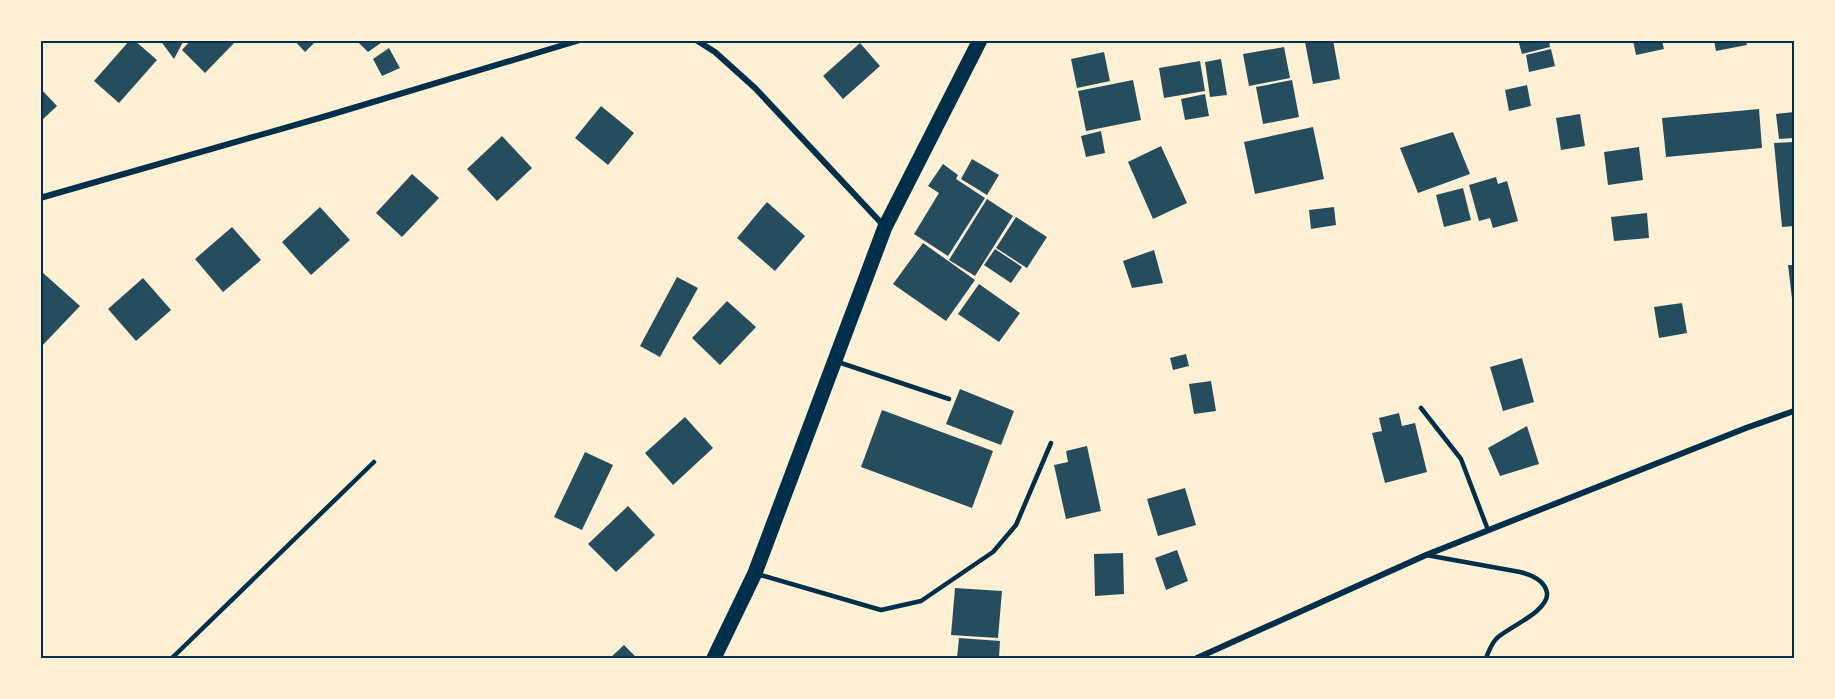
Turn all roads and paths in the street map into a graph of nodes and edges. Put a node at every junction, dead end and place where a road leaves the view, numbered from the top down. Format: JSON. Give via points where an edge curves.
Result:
{"nodes":[{"id":1,"x":580,"y":40,"type":"edge"},
{"id":2,"x":696,"y":40,"type":"edge"},
{"id":3,"x":980,"y":40,"type":"edge"},
{"id":4,"x":40,"y":198,"type":"edge"},
{"id":5,"x":885,"y":227,"type":"junction"},
{"id":6,"x":835,"y":361,"type":"junction"},
{"id":7,"x":949,"y":399,"type":"dead end"},
{"id":8,"x":1421,"y":408,"type":"dead end"},
{"id":9,"x":1794,"y":411,"type":"edge"},
{"id":10,"x":1051,"y":443,"type":"dead end"},
{"id":11,"x":374,"y":462,"type":"dead end"},
{"id":12,"x":1488,"y":530,"type":"junction"},
{"id":13,"x":1426,"y":555,"type":"junction"},
{"id":14,"x":755,"y":573,"type":"junction"},
{"id":15,"x":172,"y":658,"type":"edge"},
{"id":16,"x":714,"y":658,"type":"edge"},
{"id":17,"x":1197,"y":658,"type":"edge"},
{"id":18,"x":1486,"y":658,"type":"edge"}],
"edges":[{"from":1,"to":4,"type":"street"},
{"from":2,"to":5,"type":"street","via":[[716,52],[755,88]]},
{"from":3,"to":5,"type":"main road"},
{"from":5,"to":6,"type":"main road"},
{"from":6,"to":7,"type":"lane"},
{"from":6,"to":14,"type":"main road"},
{"from":8,"to":12,"type":"lane","via":[[1461,459]]},
{"from":9,"to":12,"type":"street"},
{"from":10,"to":14,"type":"lane","via":[[1016,525],[993,552],[921,601],[881,610]]},
{"from":11,"to":15,"type":"lane"},
{"from":12,"to":13,"type":"street"},
{"from":13,"to":17,"type":"street"},
{"from":13,"to":18,"type":"lane","via":[[1532,575],[1547,590],[1548,598],[1542,608],[1499,636]]},
{"from":14,"to":16,"type":"main road"}]}
